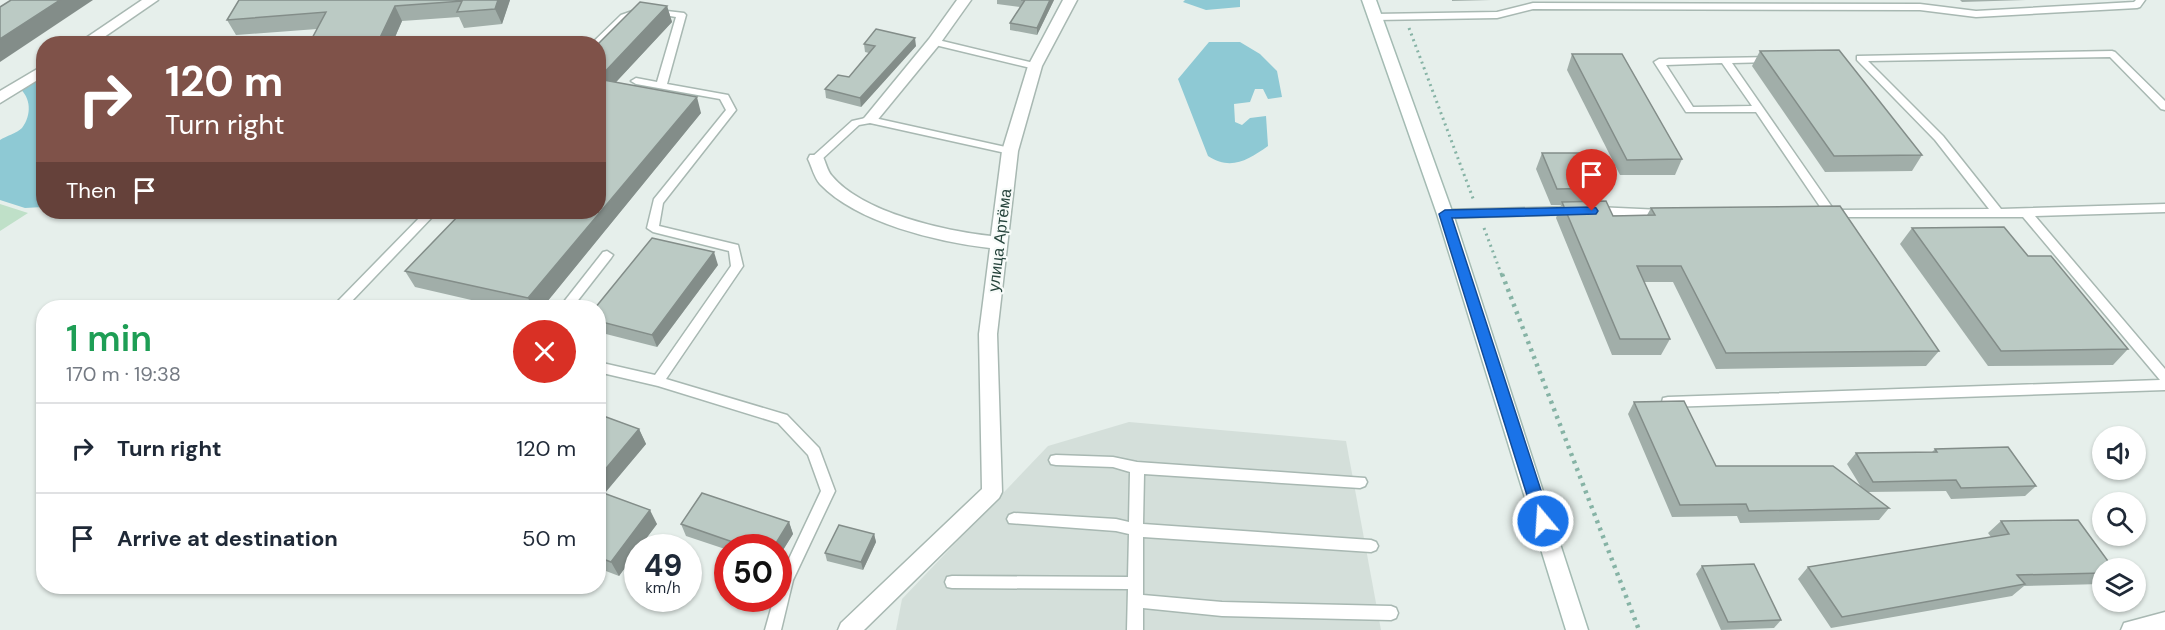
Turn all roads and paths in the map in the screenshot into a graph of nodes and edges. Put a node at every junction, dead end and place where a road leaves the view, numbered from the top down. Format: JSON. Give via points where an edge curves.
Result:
{"nodes":[{"id":1,"x":151,"y":0,"type":"edge"},
{"id":2,"x":964,"y":0,"type":"edge"},
{"id":3,"x":1070,"y":0,"type":"edge"},
{"id":4,"x":2140,"y":0,"type":"edge"},
{"id":5,"x":1372,"y":9,"type":"edge"},
{"id":6,"x":1405,"y":17,"type":"junction"},
{"id":7,"x":96,"y":36,"type":"edge"},
{"id":8,"x":603,"y":36,"type":"edge"},
{"id":9,"x":934,"y":42,"type":"junction"},
{"id":10,"x":1781,"y":58,"type":"edge"},
{"id":11,"x":1725,"y":60,"type":"junction"},
{"id":12,"x":1035,"y":66,"type":"junction"},
{"id":13,"x":36,"y":74,"type":"edge"},
{"id":14,"x":636,"y":81,"type":"dead end"},
{"id":15,"x":661,"y":86,"type":"junction"},
{"id":16,"x":0,"y":98,"type":"edge"},
{"id":17,"x":2165,"y":107,"type":"edge"},
{"id":18,"x":1759,"y":109,"type":"junction"},
{"id":19,"x":870,"y":120,"type":"junction"},
{"id":20,"x":1010,"y":151,"type":"junction"},
{"id":21,"x":816,"y":159,"type":"joint"},
{"id":22,"x":2165,"y":208,"type":"edge"},
{"id":23,"x":1478,"y":213,"type":"junction"},
{"id":24,"x":1998,"y":213,"type":"junction"},
{"id":25,"x":2026,"y":213,"type":"junction"},
{"id":26,"x":1445,"y":214,"type":"junction"},
{"id":27,"x":1671,"y":214,"type":"edge"},
{"id":28,"x":1808,"y":214,"type":"edge"},
{"id":29,"x":1831,"y":214,"type":"junction"},
{"id":30,"x":423,"y":219,"type":"edge"},
{"id":31,"x":999,"y":243,"type":"junction"},
{"id":32,"x":607,"y":255,"type":"dead end"},
{"id":33,"x":346,"y":300,"type":"edge"},
{"id":34,"x":571,"y":300,"type":"edge"},
{"id":35,"x":606,"y":369,"type":"edge"},
{"id":36,"x":2165,"y":378,"type":"edge"},
{"id":37,"x":658,"y":381,"type":"junction"},
{"id":38,"x":2165,"y":385,"type":"edge"},
{"id":39,"x":1664,"y":402,"type":"edge"},
{"id":40,"x":1056,"y":460,"type":"dead end"},
{"id":41,"x":1137,"y":468,"type":"junction"},
{"id":42,"x":1360,"y":483,"type":"dead end"},
{"id":43,"x":1014,"y":519,"type":"dead end"},
{"id":44,"x":1136,"y":530,"type":"junction"},
{"id":45,"x":1371,"y":546,"type":"dead end"},
{"id":46,"x":952,"y":582,"type":"dead end"},
{"id":47,"x":1136,"y":583,"type":"junction"},
{"id":48,"x":1136,"y":601,"type":"junction"},
{"id":49,"x":1391,"y":613,"type":"dead end"},
{"id":50,"x":2165,"y":622,"type":"edge"},
{"id":51,"x":772,"y":630,"type":"edge"},
{"id":52,"x":849,"y":630,"type":"edge"},
{"id":53,"x":1135,"y":630,"type":"edge"},
{"id":54,"x":1577,"y":630,"type":"edge"},
{"id":55,"x":1639,"y":630,"type":"edge"},
{"id":56,"x":2132,"y":630,"type":"edge"}],
"edges":[{"from":1,"to":7,"type":"street"},
{"from":2,"to":9,"type":"street"},
{"from":3,"to":12,"type":"street","name":"улица Артёма"},
{"from":4,"to":6,"type":"lane","via":[[2137,6],[1976,14],[1920,7],[1533,6],[1497,15]]},
{"from":5,"to":6,"type":"lane"},
{"from":5,"to":26,"type":"street"},
{"from":6,"to":23,"type":"path"},
{"from":8,"to":15,"type":"lane","via":[[622,16],[645,8],[681,15]]},
{"from":9,"to":12,"type":"lane"},
{"from":9,"to":19,"type":"street"},
{"from":10,"to":11,"type":"lane"},
{"from":11,"to":18,"type":"lane"},
{"from":11,"to":18,"type":"lane","via":[[1659,62],[1690,110]]},
{"from":12,"to":20,"type":"street","name":"улица Артёма"},
{"from":13,"to":16,"type":"street"},
{"from":14,"to":15,"type":"lane"},
{"from":15,"to":37,"type":"lane","via":[[724,97],[731,110],[658,202],[653,228],[734,248],[736,266]]},
{"from":17,"to":24,"type":"lane","via":[[2112,54],[1860,58],[1940,138]]},
{"from":18,"to":29,"type":"lane"},
{"from":19,"to":20,"type":"lane"},
{"from":19,"to":21,"type":"lane","via":[[856,123]]},
{"from":20,"to":31,"type":"street","name":"улица Артёма"},
{"from":21,"to":31,"type":"street","via":[[825,179],[856,203],[906,223],[971,241]]},
{"from":22,"to":25,"type":"lane"},
{"from":23,"to":26,"type":"lane"},
{"from":23,"to":27,"type":"lane","via":[[1615,210]]},
{"from":23,"to":55,"type":"path"},
{"from":24,"to":25,"type":"lane"},
{"from":24,"to":29,"type":"lane"},
{"from":25,"to":36,"type":"lane"},
{"from":26,"to":54,"type":"street"},
{"from":28,"to":29,"type":"lane"},
{"from":30,"to":33,"type":"lane"},
{"from":31,"to":52,"type":"street","name":"улица Артёма","via":[[988,334],[992,492]]},
{"from":32,"to":34,"type":"lane"},
{"from":35,"to":37,"type":"lane"},
{"from":37,"to":51,"type":"lane","via":[[782,419],[814,452],[828,491],[786,580]]},
{"from":38,"to":39,"type":"lane"},
{"from":40,"to":41,"type":"lane","via":[[1113,462]]},
{"from":41,"to":42,"type":"lane"},
{"from":41,"to":44,"type":"lane"},
{"from":43,"to":44,"type":"lane","via":[[1116,525]]},
{"from":44,"to":45,"type":"lane"},
{"from":44,"to":47,"type":"lane"},
{"from":46,"to":47,"type":"lane"},
{"from":47,"to":48,"type":"lane"},
{"from":48,"to":49,"type":"lane","via":[[1222,609]]},
{"from":48,"to":53,"type":"lane"},
{"from":50,"to":56,"type":"street"}]}
